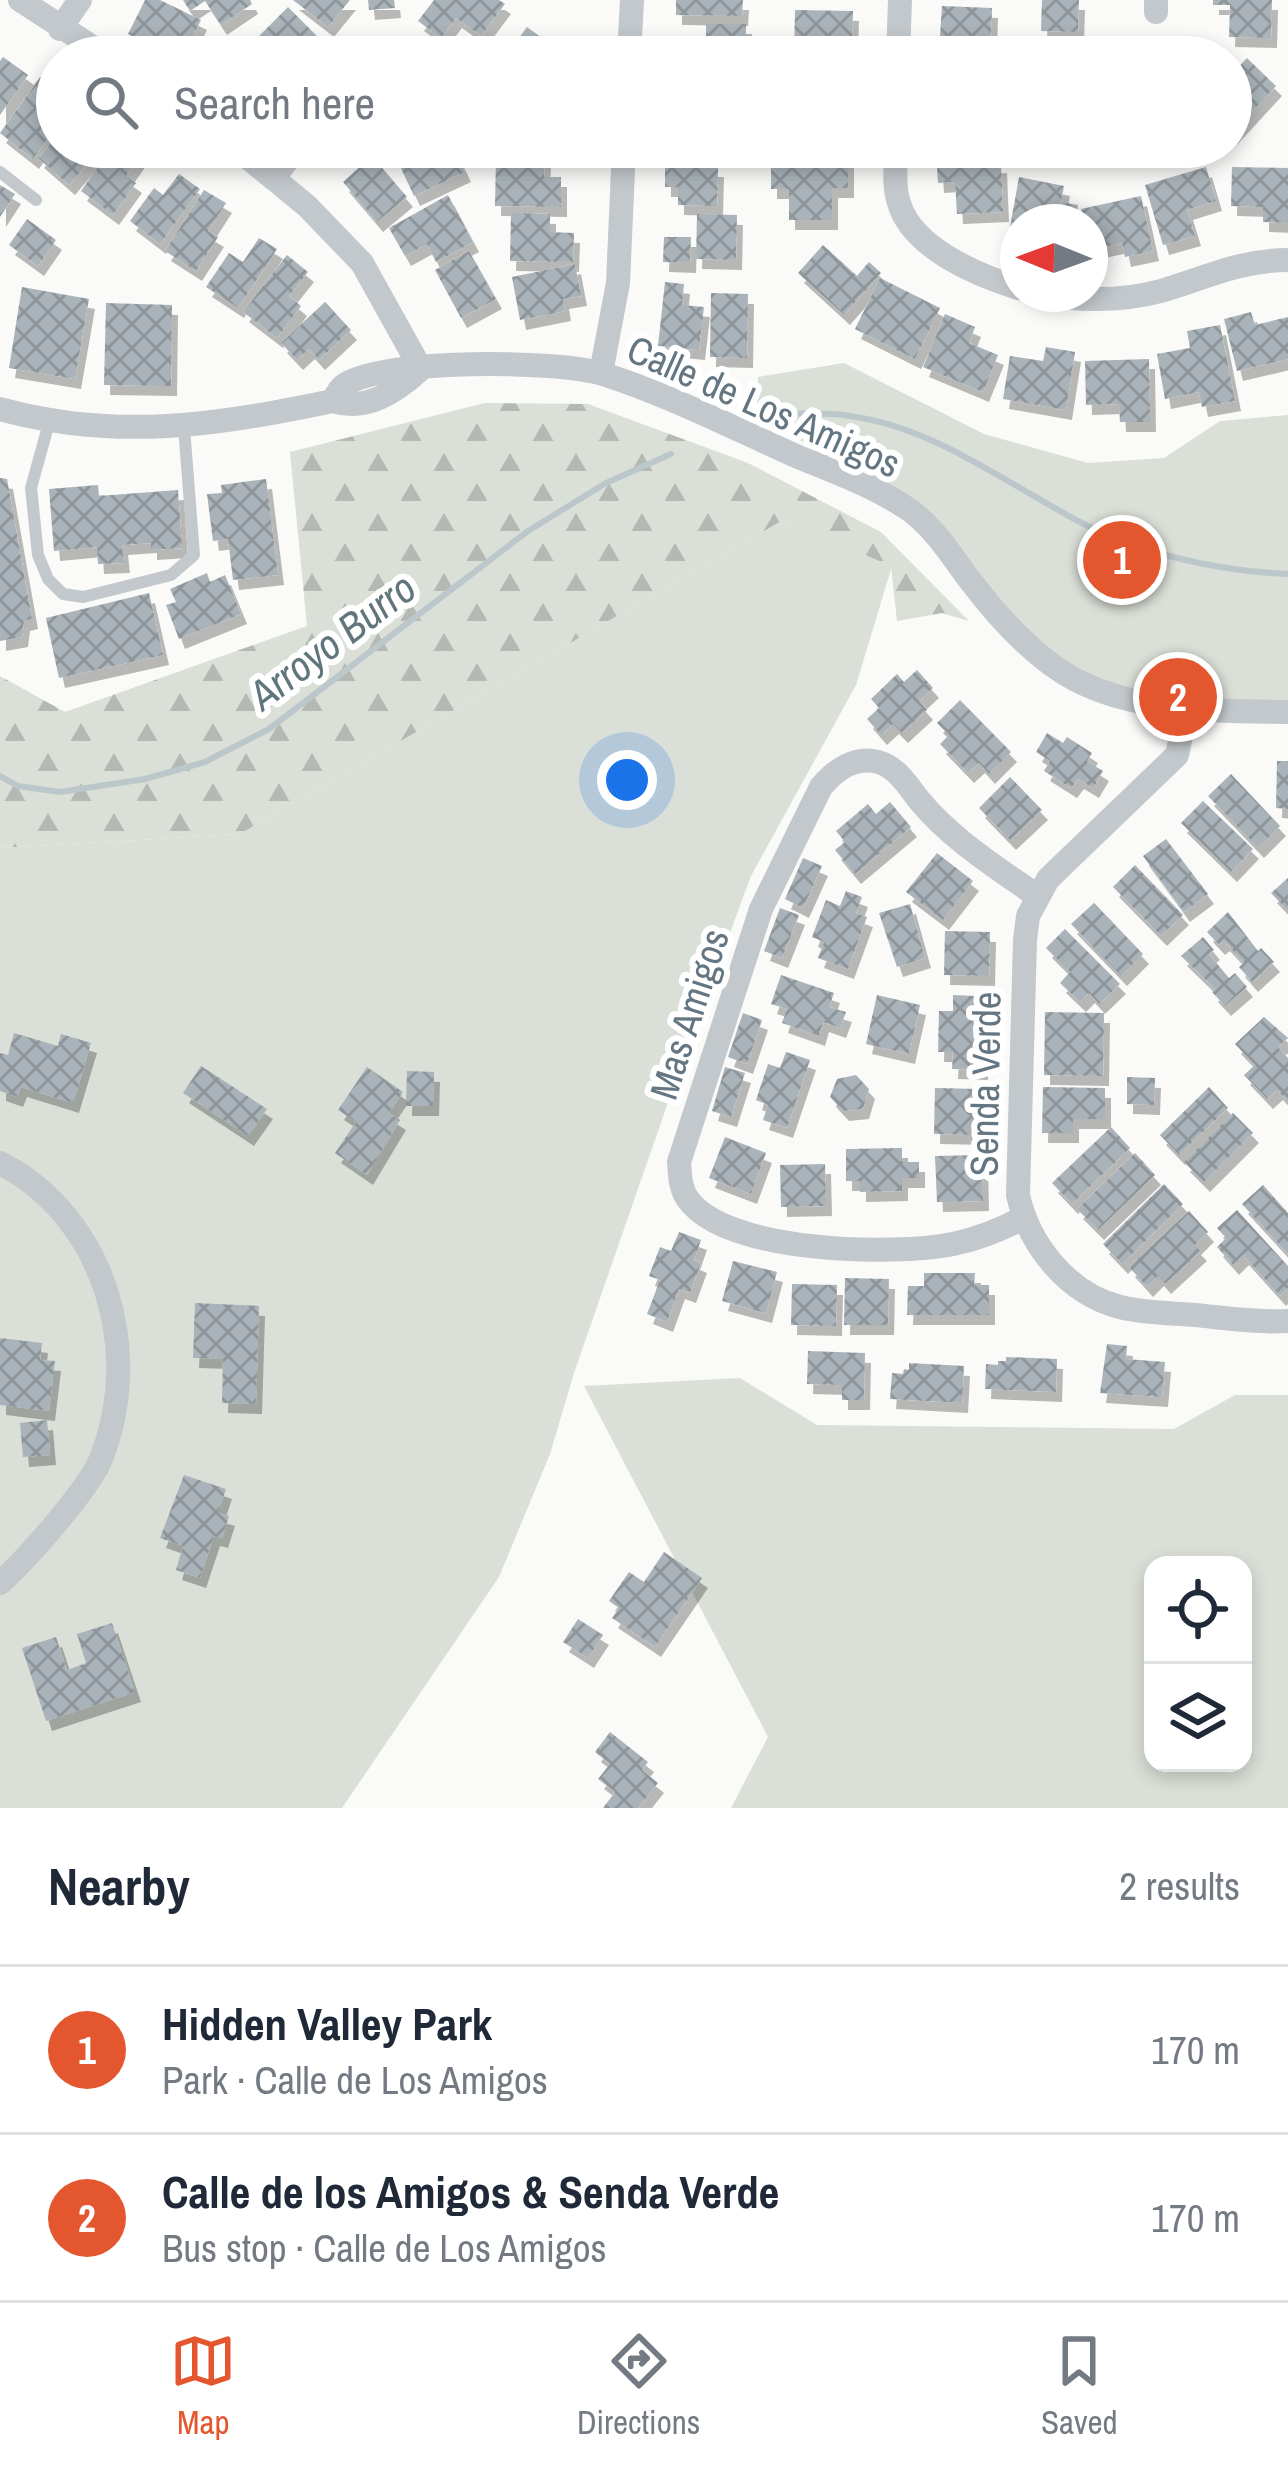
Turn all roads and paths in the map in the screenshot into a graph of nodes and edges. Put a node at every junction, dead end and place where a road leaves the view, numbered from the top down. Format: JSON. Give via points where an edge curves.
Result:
{"nodes":[{"id":1,"x":20,"y":0,"type":"edge"},
{"id":2,"x":80,"y":0,"type":"edge"},
{"id":3,"x":632,"y":0,"type":"edge"},
{"id":4,"x":899,"y":0,"type":"edge"},
{"id":5,"x":60,"y":29,"type":"junction"},
{"id":6,"x":72,"y":36,"type":"edge"},
{"id":7,"x":629,"y":36,"type":"edge"},
{"id":8,"x":898,"y":36,"type":"edge"},
{"id":9,"x":262,"y":168,"type":"edge"},
{"id":10,"x":281,"y":168,"type":"edge"},
{"id":11,"x":623,"y":168,"type":"edge"},
{"id":12,"x":896,"y":168,"type":"edge"},
{"id":13,"x":0,"y":172,"type":"edge"},
{"id":14,"x":274,"y":177,"type":"junction"},
{"id":15,"x":36,"y":200,"type":"dead end"},
{"id":16,"x":1288,"y":260,"type":"edge"},
{"id":17,"x":1000,"y":280,"type":"edge"},
{"id":18,"x":1108,"y":298,"type":"edge"},
{"id":19,"x":421,"y":369,"type":"junction"},
{"id":20,"x":601,"y":373,"type":"junction"},
{"id":21,"x":0,"y":409,"type":"edge"},
{"id":22,"x":50,"y":419,"type":"junction"},
{"id":23,"x":184,"y":427,"type":"junction"},
{"id":24,"x":1187,"y":708,"type":"junction"},
{"id":25,"x":1288,"y":712,"type":"edge"},
{"id":26,"x":1036,"y":896,"type":"junction"},
{"id":27,"x":0,"y":1163,"type":"edge"},
{"id":28,"x":1023,"y":1219,"type":"junction"},
{"id":29,"x":1288,"y":1322,"type":"edge"},
{"id":30,"x":0,"y":1583,"type":"edge"}],
"edges":[{"from":1,"to":5,"type":"street"},
{"from":2,"to":5,"type":"street"},
{"from":3,"to":7,"type":"street"},
{"from":4,"to":8,"type":"street"},
{"from":5,"to":6,"type":"street"},
{"from":9,"to":14,"type":"street"},
{"from":10,"to":14,"type":"street"},
{"from":11,"to":20,"type":"street","via":[[618,283]]},
{"from":12,"to":17,"type":"street","via":[[897,198],[912,228]]},
{"from":13,"to":15,"type":"lane"},
{"from":14,"to":19,"type":"street","via":[[362,263]]},
{"from":16,"to":18,"type":"street","via":[[1243,263],[1160,291]]},
{"from":19,"to":20,"type":"street","name":"Calle de Los Amigos","via":[[539,364]]},
{"from":19,"to":23,"type":"street","name":"Calle de Los Amigos","via":[[395,393],[350,407],[333,401]]},
{"from":20,"to":24,"type":"street","name":"Calle de Los Amigos","via":[[910,511],[1050,664],[1098,690]]},
{"from":21,"to":22,"type":"street","name":"Calle de Los Amigos"},
{"from":22,"to":23,"type":"street","name":"Calle de Los Amigos"},
{"from":22,"to":23,"type":"lane","via":[[31,488],[38,555],[63,594],[83,597],[171,575],[194,555]]},
{"from":24,"to":25,"type":"street","name":"Calle de Los Amigos"},
{"from":24,"to":26,"type":"street","via":[[1170,764]]},
{"from":26,"to":28,"type":"street","name":"Senda Verde","via":[[1024,940],[1017,1167]]},
{"from":26,"to":28,"type":"street","name":"Mas Amigos","via":[[955,836],[892,768],[858,762],[832,774],[761,909],[680,1162],[690,1203],[726,1226],[811,1248],[953,1244]]},
{"from":27,"to":30,"type":"street","via":[[77,1231],[116,1319],[121,1367],[115,1415],[93,1474]]},
{"from":28,"to":29,"type":"street","name":"Senda Verde","via":[[1046,1256],[1093,1297]]}]}
